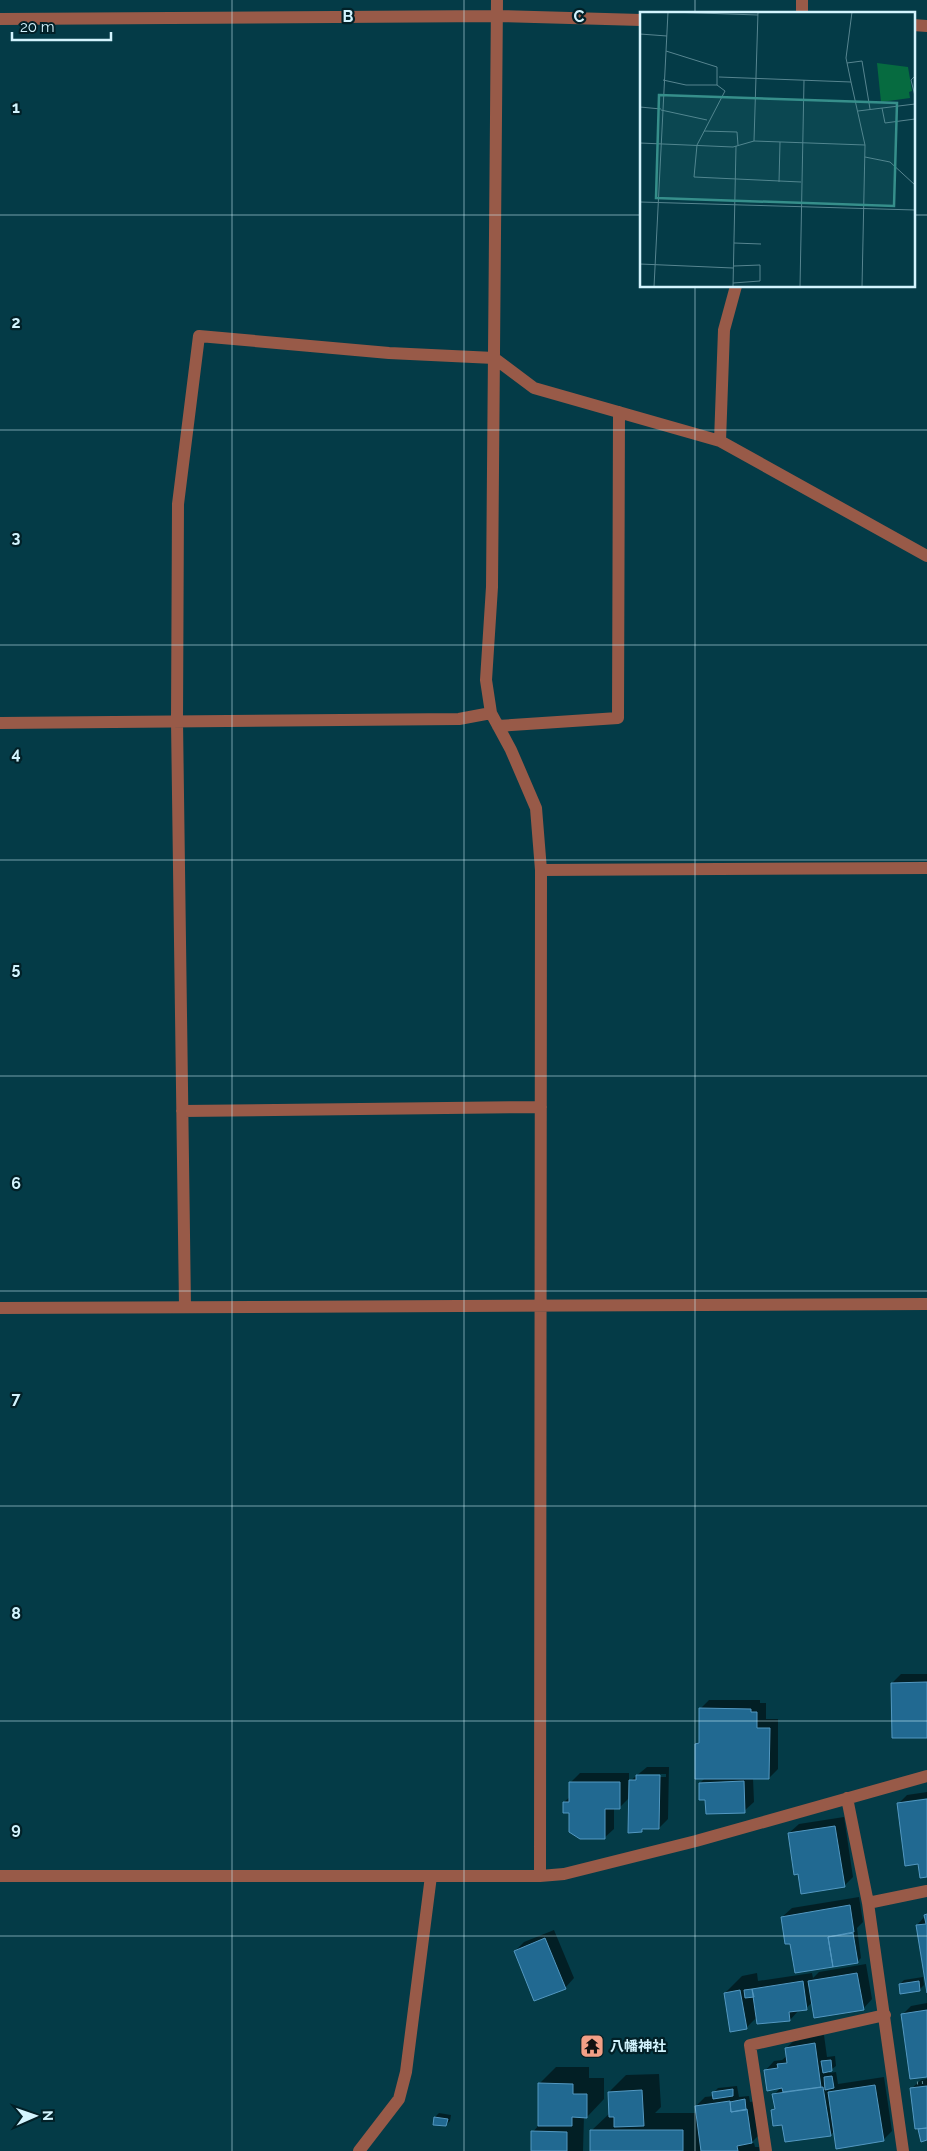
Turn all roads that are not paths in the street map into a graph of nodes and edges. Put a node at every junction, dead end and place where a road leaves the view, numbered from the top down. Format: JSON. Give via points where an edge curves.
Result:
{"nodes":[{"id":1,"x":497,"y":0,"type":"edge"},
{"id":2,"x":498,"y":16,"type":"junction"},
{"id":3,"x":0,"y":19,"type":"edge"},
{"id":4,"x":640,"y":20,"type":"edge"},
{"id":5,"x":914,"y":25,"type":"edge"},
{"id":6,"x":927,"y":26,"type":"edge"},
{"id":7,"x":735,"y":288,"type":"edge"},
{"id":8,"x":494,"y":358,"type":"junction"},
{"id":9,"x":619,"y":412,"type":"junction"},
{"id":10,"x":720,"y":441,"type":"junction"},
{"id":11,"x":927,"y":556,"type":"edge"},
{"id":12,"x":491,"y":713,"type":"junction"},
{"id":13,"x":177,"y":721,"type":"junction"},
{"id":14,"x":0,"y":723,"type":"edge"},
{"id":15,"x":498,"y":726,"type":"junction"},
{"id":16,"x":927,"y":868,"type":"edge"},
{"id":17,"x":541,"y":870,"type":"junction"},
{"id":18,"x":541,"y":1107,"type":"junction"},
{"id":19,"x":182,"y":1111,"type":"junction"},
{"id":20,"x":927,"y":1304,"type":"edge"},
{"id":21,"x":542,"y":1306,"type":"junction"},
{"id":22,"x":185,"y":1307,"type":"junction"},
{"id":23,"x":0,"y":1308,"type":"edge"},
{"id":24,"x":927,"y":1776,"type":"edge"},
{"id":25,"x":847,"y":1798,"type":"junction"},
{"id":26,"x":0,"y":1876,"type":"edge"},
{"id":27,"x":431,"y":1876,"type":"junction"},
{"id":28,"x":540,"y":1876,"type":"junction"},
{"id":29,"x":927,"y":1891,"type":"edge"},
{"id":30,"x":868,"y":1903,"type":"junction"},
{"id":31,"x":885,"y":2015,"type":"junction"},
{"id":32,"x":359,"y":2151,"type":"edge"},
{"id":33,"x":766,"y":2151,"type":"edge"},
{"id":34,"x":903,"y":2151,"type":"edge"}],
"edges":[{"from":1,"to":2,"type":"street"},
{"from":2,"to":3,"type":"street"},
{"from":2,"to":4,"type":"street"},
{"from":2,"to":8,"type":"street"},
{"from":5,"to":6,"type":"street"},
{"from":7,"to":10,"type":"street","via":[[724,330]]},
{"from":8,"to":9,"type":"street","via":[[534,388]]},
{"from":8,"to":12,"type":"street","via":[[492,587],[486,680]]},
{"from":8,"to":13,"type":"street","via":[[389,353],[199,336],[178,504]]},
{"from":9,"to":10,"type":"street"},
{"from":9,"to":15,"type":"street","via":[[618,718]]},
{"from":10,"to":11,"type":"street"},
{"from":12,"to":13,"type":"street","via":[[460,719]]},
{"from":12,"to":15,"type":"street"},
{"from":13,"to":14,"type":"street"},
{"from":13,"to":19,"type":"street"},
{"from":15,"to":17,"type":"street","via":[[536,808]]},
{"from":16,"to":17,"type":"street"},
{"from":17,"to":18,"type":"street"},
{"from":18,"to":19,"type":"street"},
{"from":18,"to":21,"type":"street"},
{"from":19,"to":22,"type":"street"},
{"from":20,"to":21,"type":"street"},
{"from":21,"to":22,"type":"street"},
{"from":21,"to":28,"type":"street"},
{"from":22,"to":23,"type":"street"},
{"from":24,"to":25,"type":"street"},
{"from":25,"to":28,"type":"street","via":[[564,1874]]},
{"from":25,"to":30,"type":"street"},
{"from":26,"to":27,"type":"street"},
{"from":27,"to":28,"type":"street"},
{"from":27,"to":32,"type":"street","via":[[406,2072],[399,2099]]},
{"from":29,"to":30,"type":"street"},
{"from":30,"to":31,"type":"street"},
{"from":31,"to":33,"type":"street","via":[[750,2045]]},
{"from":31,"to":34,"type":"street"}]}
